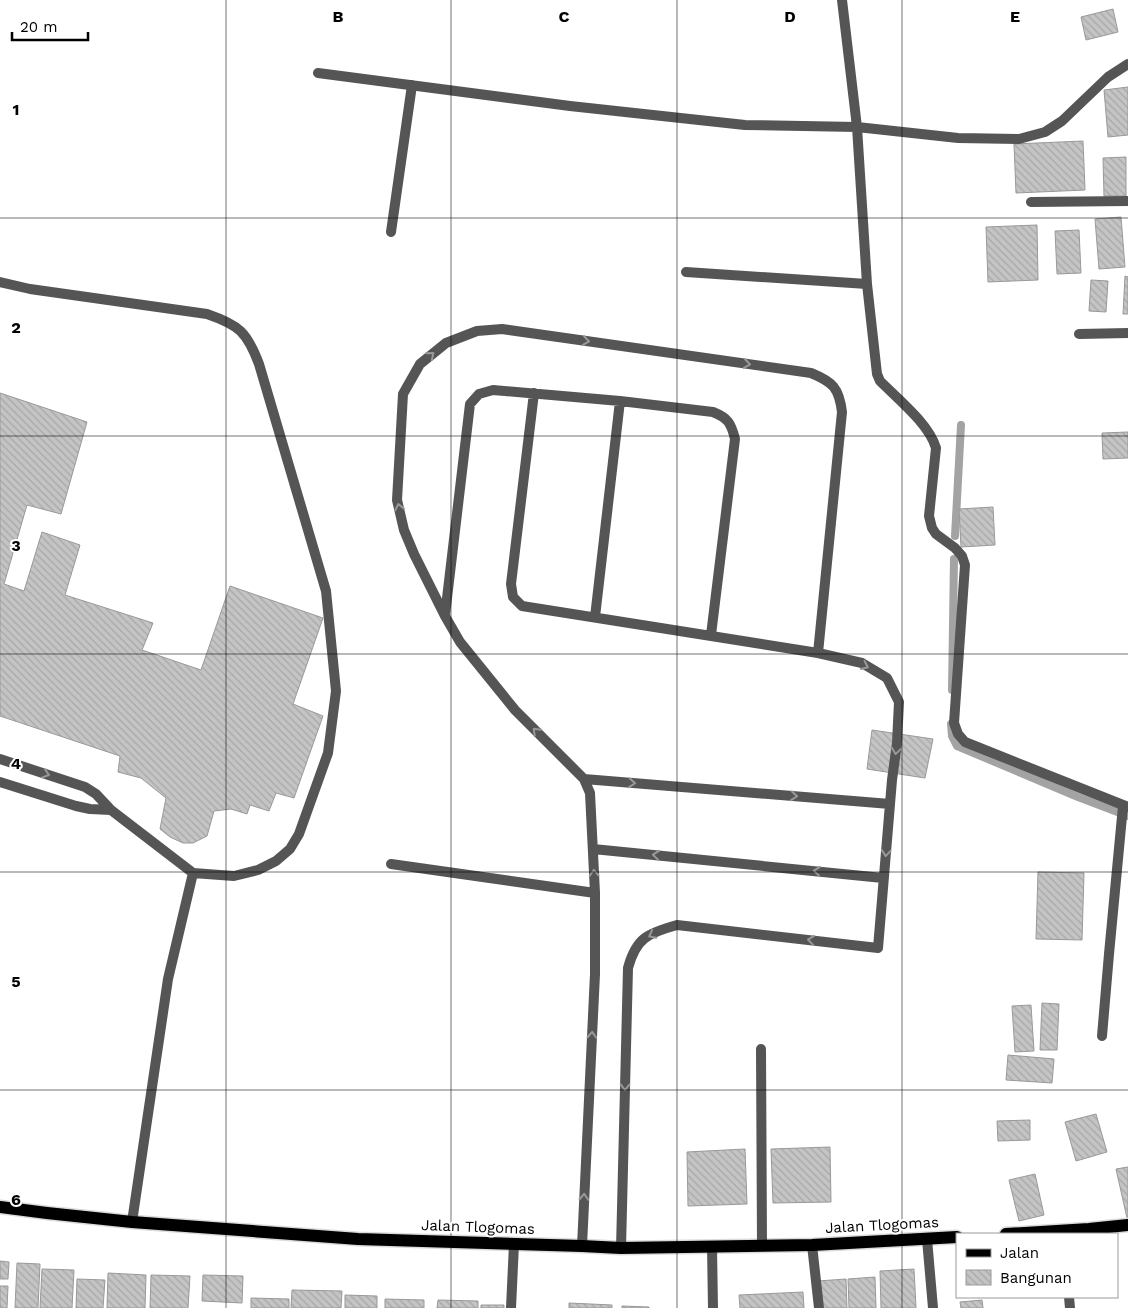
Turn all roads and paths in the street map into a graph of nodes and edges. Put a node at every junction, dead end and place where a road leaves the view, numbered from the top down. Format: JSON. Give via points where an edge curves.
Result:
{"nodes":[{"id":1,"x":842,"y":0,"type":"edge"},
{"id":2,"x":1128,"y":64,"type":"edge"},
{"id":3,"x":318,"y":73,"type":"dead end"},
{"id":4,"x":412,"y":85,"type":"junction"},
{"id":5,"x":857,"y":127,"type":"junction"},
{"id":6,"x":1128,"y":201,"type":"edge"},
{"id":7,"x":1031,"y":202,"type":"dead end"},
{"id":8,"x":391,"y":232,"type":"dead end"},
{"id":9,"x":686,"y":272,"type":"dead end"},
{"id":10,"x":0,"y":282,"type":"edge"},
{"id":11,"x":867,"y":284,"type":"junction"},
{"id":12,"x":1128,"y":333,"type":"edge"},
{"id":13,"x":1079,"y":334,"type":"dead end"},
{"id":14,"x":534,"y":393,"type":"junction"},
{"id":15,"x":620,"y":401,"type":"junction"},
{"id":16,"x":445,"y":616,"type":"junction"},
{"id":17,"x":595,"y":617,"type":"junction"},
{"id":18,"x":711,"y":635,"type":"junction"},
{"id":19,"x":818,"y":653,"type":"junction"},
{"id":20,"x":0,"y":759,"type":"edge"},
{"id":21,"x":584,"y":779,"type":"junction"},
{"id":22,"x":0,"y":782,"type":"edge"},
{"id":23,"x":890,"y":804,"type":"junction"},
{"id":24,"x":1125,"y":808,"type":"edge"},
{"id":25,"x":111,"y":810,"type":"junction"},
{"id":26,"x":592,"y":849,"type":"junction"},
{"id":27,"x":391,"y":864,"type":"dead end"},
{"id":28,"x":193,"y":873,"type":"junction"},
{"id":29,"x":883,"y":878,"type":"junction"},
{"id":30,"x":595,"y":893,"type":"junction"},
{"id":31,"x":1102,"y":1036,"type":"dead end"},
{"id":32,"x":760,"y":1049,"type":"dead end"},
{"id":33,"x":0,"y":1207,"type":"edge"},
{"id":34,"x":132,"y":1222,"type":"junction"},
{"id":35,"x":1128,"y":1225,"type":"edge"},
{"id":36,"x":1065,"y":1232,"type":"edge"},
{"id":37,"x":1036,"y":1233,"type":"edge"},
{"id":38,"x":956,"y":1238,"type":"edge"},
{"id":39,"x":927,"y":1239,"type":"junction"},
{"id":40,"x":514,"y":1244,"type":"junction"},
{"id":41,"x":812,"y":1245,"type":"junction"},
{"id":42,"x":582,"y":1246,"type":"junction"},
{"id":43,"x":762,"y":1246,"type":"junction"},
{"id":44,"x":712,"y":1247,"type":"junction"},
{"id":45,"x":621,"y":1248,"type":"junction"},
{"id":46,"x":511,"y":1308,"type":"edge"},
{"id":47,"x":713,"y":1308,"type":"edge"},
{"id":48,"x":819,"y":1308,"type":"edge"},
{"id":49,"x":933,"y":1308,"type":"edge"}],
"edges":[{"from":1,"to":5,"type":"street"},
{"from":2,"to":5,"type":"street","via":[[1108,77],[1062,122],[1045,132],[1019,139],[958,138]]},
{"from":3,"to":4,"type":"street"},
{"from":4,"to":5,"type":"street","via":[[745,125]]},
{"from":4,"to":8,"type":"street"},
{"from":5,"to":11,"type":"street"},
{"from":6,"to":7,"type":"street"},
{"from":9,"to":11,"type":"street"},
{"from":10,"to":28,"type":"street","via":[[208,314],[236,326],[253,347],[326,591],[336,691],[328,753],[299,834],[290,849],[276,862],[234,876]]},
{"from":11,"to":24,"type":"street","via":[[877,374],[934,438],[936,448],[929,516],[936,534],[955,548],[965,565],[954,723],[958,734],[965,742]]},
{"from":12,"to":13,"type":"street"},
{"from":14,"to":15,"type":"street"},
{"from":14,"to":16,"type":"street","via":[[493,390],[479,394],[470,404]]},
{"from":14,"to":17,"type":"street","via":[[511,584],[514,597],[522,606]]},
{"from":15,"to":17,"type":"street"},
{"from":15,"to":18,"type":"street","via":[[712,412],[723,416],[733,429],[735,439]]},
{"from":16,"to":19,"type":"street","one_way":true,"via":[[404,530],[397,500],[403,394],[420,364],[446,343],[477,331],[502,329],[811,373],[832,383],[842,412]]},
{"from":21,"to":16,"type":"street","one_way":true,"via":[[515,710],[460,642]]},
{"from":17,"to":18,"type":"street"},
{"from":18,"to":19,"type":"street"},
{"from":19,"to":23,"type":"street","one_way":true,"via":[[862,663],[887,678],[899,702]]},
{"from":20,"to":25,"type":"street","one_way":true,"via":[[85,787]]},
{"from":21,"to":23,"type":"street","one_way":true},
{"from":21,"to":26,"type":"street","via":[[590,793]]},
{"from":22,"to":25,"type":"street","via":[[76,806]]},
{"from":23,"to":29,"type":"street","one_way":true},
{"from":24,"to":31,"type":"street"},
{"from":25,"to":28,"type":"street"},
{"from":29,"to":26,"type":"street","one_way":true},
{"from":30,"to":26,"type":"street","one_way":true},
{"from":27,"to":30,"type":"street"},
{"from":28,"to":34,"type":"street","via":[[168,979]]},
{"from":29,"to":45,"type":"street","one_way":true,"via":[[878,948],[677,924],[648,935],[638,944],[628,968]]},
{"from":42,"to":30,"type":"street","one_way":true,"via":[[595,974]]},
{"from":32,"to":43,"type":"street"},
{"from":33,"to":34,"type":"main road","name":"Jalan Tlogomas"},
{"from":34,"to":40,"type":"main road","name":"Jalan Tlogomas","via":[[358,1239]]},
{"from":35,"to":36,"type":"main road"},
{"from":36,"to":37,"type":"main road"},
{"from":38,"to":39,"type":"main road","name":"Jalan Tlogomas"},
{"from":39,"to":41,"type":"main road","name":"Jalan Tlogomas"},
{"from":39,"to":49,"type":"street"},
{"from":40,"to":42,"type":"main road","name":"Jalan Tlogomas"},
{"from":40,"to":46,"type":"street"},
{"from":41,"to":43,"type":"main road","name":"Jalan Tlogomas"},
{"from":41,"to":48,"type":"street"},
{"from":42,"to":45,"type":"main road","name":"Jalan Tlogomas"},
{"from":43,"to":44,"type":"main road","name":"Jalan Tlogomas"},
{"from":44,"to":45,"type":"main road","name":"Jalan Tlogomas"},
{"from":44,"to":47,"type":"street"}]}
